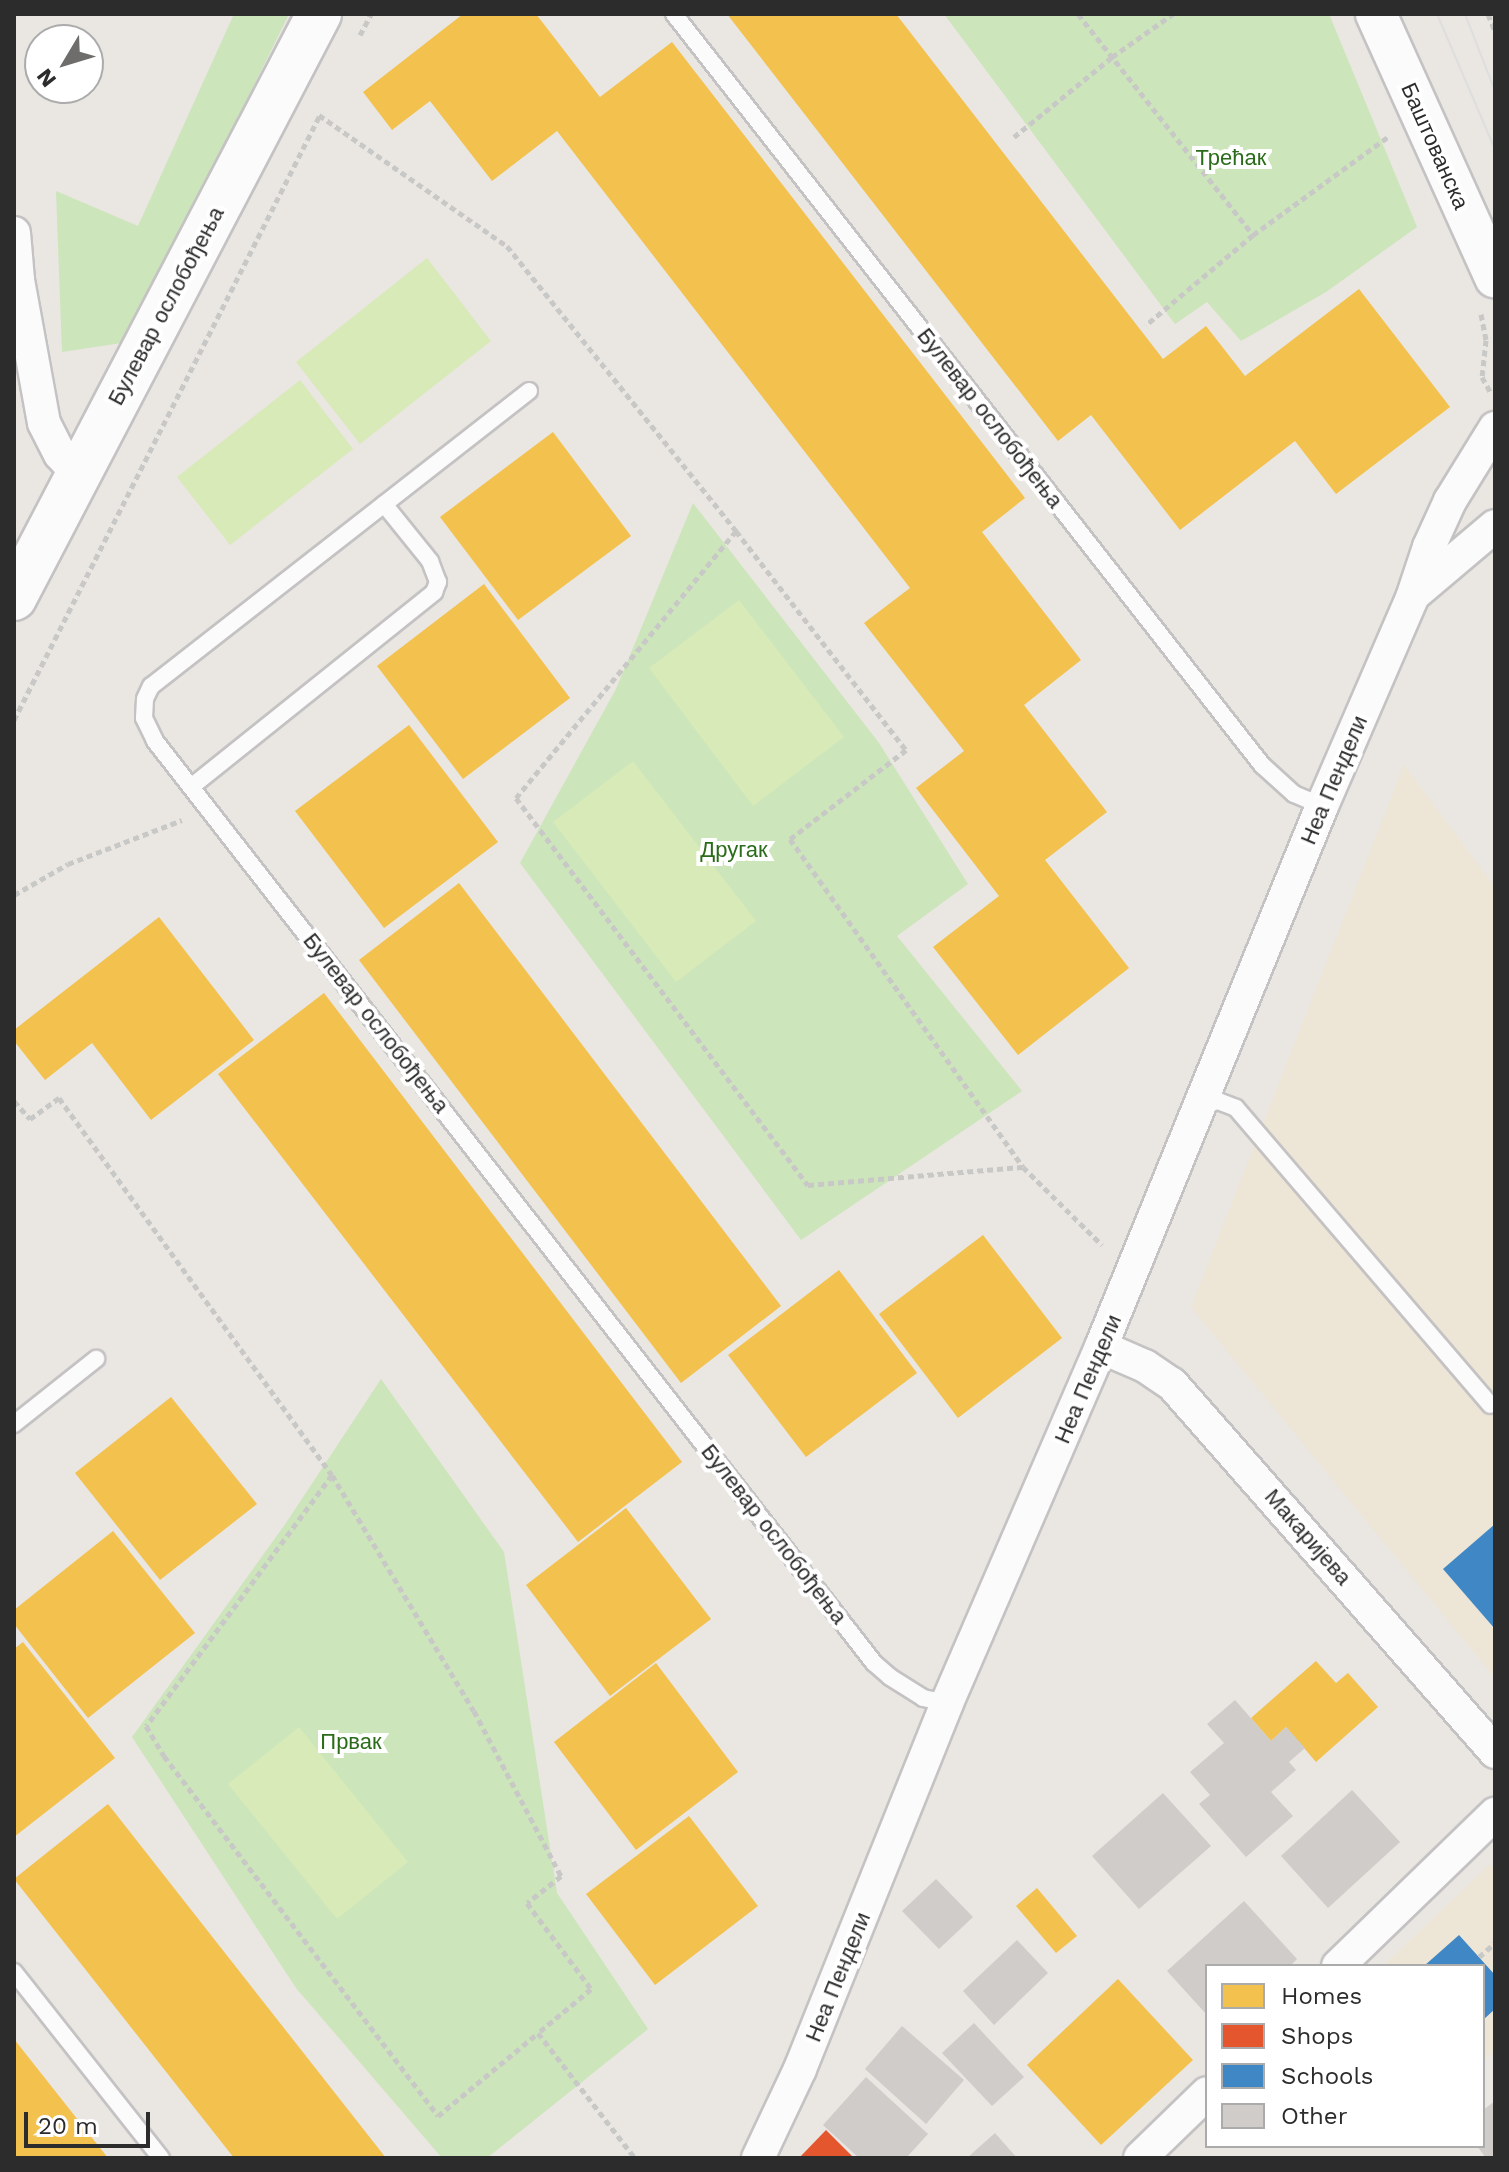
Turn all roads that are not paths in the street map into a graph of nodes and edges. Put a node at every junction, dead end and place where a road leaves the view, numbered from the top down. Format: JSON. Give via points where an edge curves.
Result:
{"nodes":[{"id":1,"x":319,"y":14,"type":"edge"},
{"id":2,"x":674,"y":14,"type":"edge"},
{"id":3,"x":1376,"y":14,"type":"edge"},
{"id":4,"x":14,"y":233,"type":"edge"},
{"id":5,"x":1488,"y":295,"type":"edge"},
{"id":6,"x":529,"y":391,"type":"dead end"},
{"id":7,"x":1495,"y":428,"type":"edge"},
{"id":8,"x":78,"y":474,"type":"junction"},
{"id":9,"x":384,"y":504,"type":"junction"},
{"id":10,"x":1495,"y":526,"type":"edge"},
{"id":11,"x":14,"y":598,"type":"edge"},
{"id":12,"x":1412,"y":598,"type":"junction"},
{"id":13,"x":191,"y":787,"type":"junction"},
{"id":14,"x":1322,"y":806,"type":"junction"},
{"id":15,"x":1198,"y":1107,"type":"junction"},
{"id":16,"x":1101,"y":1347,"type":"junction"},
{"id":17,"x":96,"y":1359,"type":"dead end"},
{"id":18,"x":1491,"y":1405,"type":"dead end"},
{"id":19,"x":14,"y":1424,"type":"edge"},
{"id":20,"x":947,"y":1703,"type":"junction"},
{"id":21,"x":1495,"y":1752,"type":"edge"},
{"id":22,"x":1495,"y":1814,"type":"edge"},
{"id":23,"x":1340,"y":1964,"type":"edge"},
{"id":24,"x":14,"y":1972,"type":"edge"},
{"id":25,"x":1205,"y":2095,"type":"edge"},
{"id":26,"x":161,"y":2158,"type":"edge"},
{"id":27,"x":758,"y":2158,"type":"edge"},
{"id":28,"x":1140,"y":2158,"type":"edge"}],
"edges":[{"from":1,"to":8,"type":"main road","name":"Булевар ослобођења"},
{"from":2,"to":14,"type":"lane","name":"Булевар ослобођења","via":[[1262,765],[1294,794]]},
{"from":3,"to":5,"type":"street","name":"Баштованска"},
{"from":4,"to":8,"type":"street","via":[[44,423]]},
{"from":6,"to":9,"type":"lane","name":"Булевар ослобођења"},
{"from":7,"to":12,"type":"street","name":"Неа Пендели","via":[[1450,501]]},
{"from":8,"to":11,"type":"main road","name":"Булевар ослобођења"},
{"from":9,"to":13,"type":"lane","name":"Булевар ослобођења","via":[[151,686],[144,718]]},
{"from":9,"to":13,"type":"lane","via":[[430,561],[438,582],[434,592]]},
{"from":10,"to":12,"type":"street","name":"Неа Пендели"},
{"from":12,"to":14,"type":"street","name":"Неа Пендели"},
{"from":13,"to":20,"type":"lane","name":"Булевар ослобођења","via":[[874,1663],[923,1698]]},
{"from":14,"to":15,"type":"street","name":"Неа Пендели"},
{"from":15,"to":16,"type":"street","name":"Неа Пендели"},
{"from":15,"to":18,"type":"lane","via":[[1218,1101],[1236,1108]]},
{"from":16,"to":20,"type":"street","name":"Неа Пендели"},
{"from":16,"to":21,"type":"street","name":"Макаријева","via":[[1172,1384]]},
{"from":17,"to":19,"type":"lane"},
{"from":20,"to":27,"type":"street","name":"Неа Пендели","via":[[800,2069]]},
{"from":22,"to":23,"type":"street"},
{"from":24,"to":26,"type":"lane"},
{"from":25,"to":28,"type":"street"}]}
